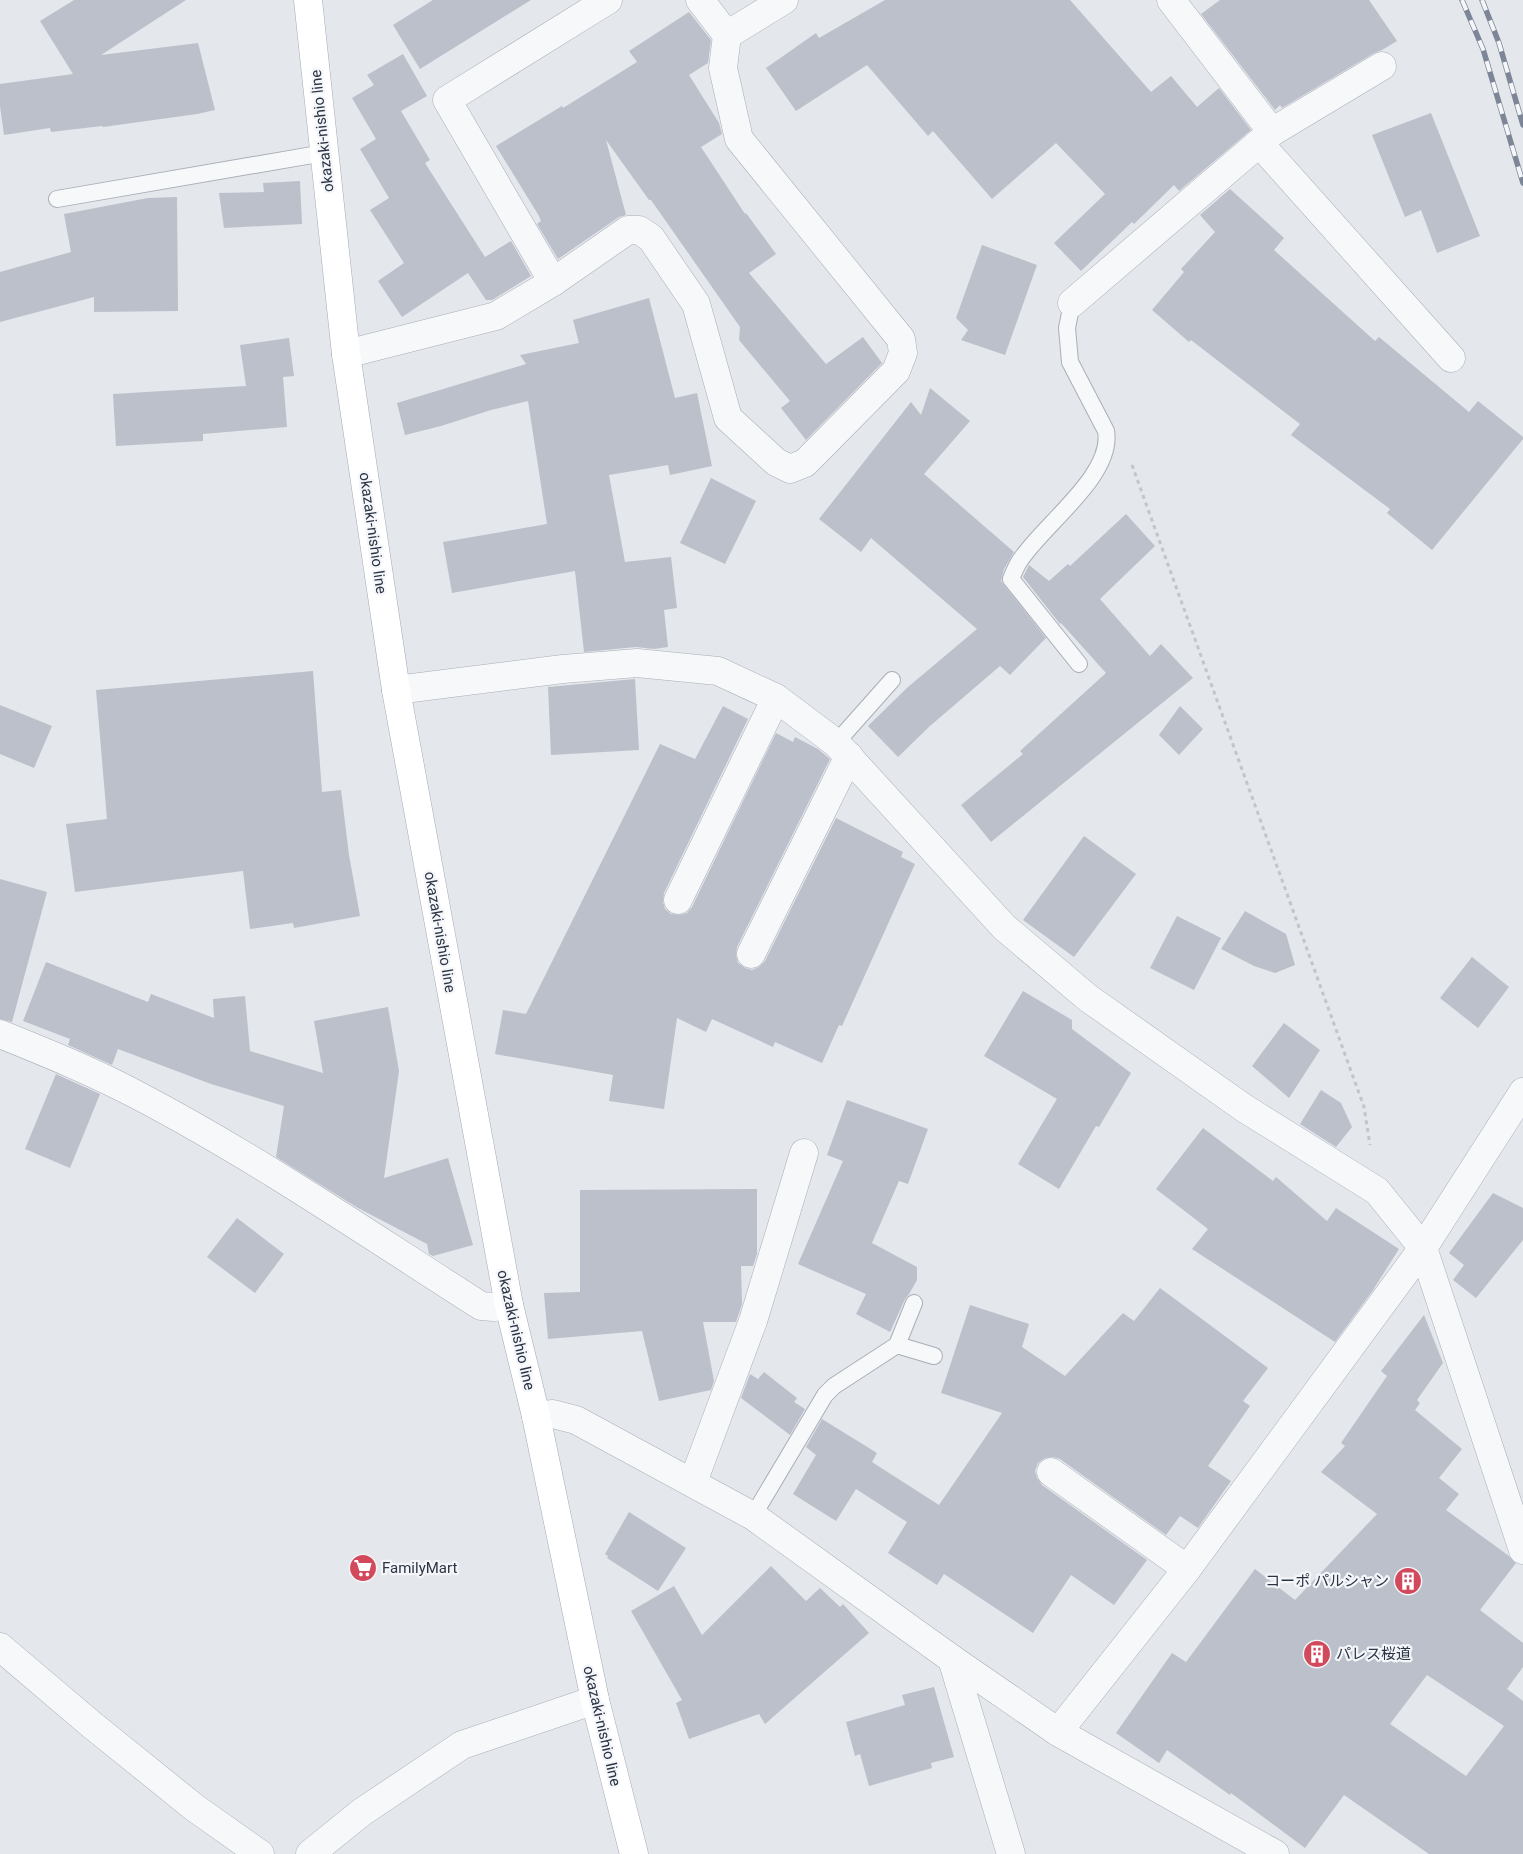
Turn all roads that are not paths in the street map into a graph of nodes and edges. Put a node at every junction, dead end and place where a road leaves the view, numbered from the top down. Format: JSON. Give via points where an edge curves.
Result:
{"nodes":[{"id":1,"x":308,"y":0,"type":"edge"},
{"id":2,"x":608,"y":0,"type":"edge"},
{"id":3,"x":700,"y":0,"type":"edge"},
{"id":4,"x":784,"y":0,"type":"edge"},
{"id":5,"x":1171,"y":0,"type":"edge"},
{"id":6,"x":727,"y":35,"type":"junction"},
{"id":7,"x":1382,"y":66,"type":"dead end"},
{"id":8,"x":1265,"y":138,"type":"junction"},
{"id":9,"x":324,"y":153,"type":"junction"},
{"id":10,"x":57,"y":199,"type":"dead end"},
{"id":11,"x":553,"y":282,"type":"junction"},
{"id":12,"x":1072,"y":303,"type":"joint"},
{"id":13,"x":346,"y":354,"type":"junction"},
{"id":14,"x":1451,"y":358,"type":"dead end"},
{"id":15,"x":1079,"y":664,"type":"dead end"},
{"id":16,"x":892,"y":680,"type":"dead end"},
{"id":17,"x":396,"y":690,"type":"junction"},
{"id":18,"x":776,"y":698,"type":"junction"},
{"id":19,"x":843,"y":750,"type":"junction"},
{"id":20,"x":678,"y":900,"type":"dead end"},
{"id":21,"x":750,"y":954,"type":"dead end"},
{"id":22,"x":0,"y":1034,"type":"edge"},
{"id":23,"x":1523,"y":1092,"type":"edge"},
{"id":24,"x":804,"y":1153,"type":"dead end"},
{"id":25,"x":1423,"y":1248,"type":"junction"},
{"id":26,"x":914,"y":1303,"type":"dead end"},
{"id":27,"x":509,"y":1305,"type":"junction"},
{"id":28,"x":897,"y":1345,"type":"junction"},
{"id":29,"x":934,"y":1356,"type":"dead end"},
{"id":30,"x":536,"y":1416,"type":"junction"},
{"id":31,"x":1051,"y":1472,"type":"dead end"},
{"id":32,"x":693,"y":1482,"type":"junction"},
{"id":33,"x":753,"y":1516,"type":"junction"},
{"id":34,"x":1523,"y":1550,"type":"edge"},
{"id":35,"x":1187,"y":1569,"type":"junction"},
{"id":36,"x":0,"y":1648,"type":"edge"},
{"id":37,"x":952,"y":1659,"type":"junction"},
{"id":38,"x":595,"y":1700,"type":"junction"},
{"id":39,"x":1058,"y":1732,"type":"junction"},
{"id":40,"x":260,"y":1854,"type":"edge"},
{"id":41,"x":310,"y":1854,"type":"edge"},
{"id":42,"x":634,"y":1854,"type":"edge"},
{"id":43,"x":1011,"y":1854,"type":"edge"},
{"id":44,"x":1274,"y":1854,"type":"edge"}],
"edges":[{"from":1,"to":9,"type":"main road","name":"okazaki-nishio line"},
{"from":2,"to":11,"type":"street","via":[[446,100]]},
{"from":3,"to":6,"type":"street"},
{"from":4,"to":6,"type":"street"},
{"from":5,"to":8,"type":"street"},
{"from":6,"to":11,"type":"street","via":[[723,68],[739,139],[901,339],[903,353],[896,372],[805,464],[790,469],[776,462],[728,418],[696,304],[651,238],[639,230],[628,230]]},
{"from":7,"to":8,"type":"street"},
{"from":8,"to":12,"type":"street"},
{"from":8,"to":14,"type":"street"},
{"from":9,"to":10,"type":"lane"},
{"from":9,"to":13,"type":"main road","name":"okazaki-nishio line"},
{"from":11,"to":13,"type":"street","via":[[496,316]]},
{"from":12,"to":15,"type":"lane","via":[[1067,328],[1070,362],[1106,431],[1108,441],[1102,460],[1084,487],[1019,561],[1011,579]]},
{"from":13,"to":17,"type":"main road","name":"okazaki-nishio line"},
{"from":16,"to":19,"type":"lane"},
{"from":17,"to":18,"type":"street","via":[[637,662],[718,671]]},
{"from":17,"to":27,"type":"main road","name":"okazaki-nishio line"},
{"from":18,"to":19,"type":"street"},
{"from":18,"to":20,"type":"street"},
{"from":19,"to":21,"type":"street"},
{"from":19,"to":25,"type":"street","via":[[1004,927],[1088,998],[1244,1108],[1377,1191]]},
{"from":22,"to":27,"type":"street","via":[[138,1095],[202,1131],[481,1306]]},
{"from":23,"to":25,"type":"street"},
{"from":24,"to":32,"type":"street","via":[[753,1321]]},
{"from":25,"to":34,"type":"street"},
{"from":25,"to":35,"type":"street"},
{"from":26,"to":28,"type":"lane"},
{"from":27,"to":30,"type":"main road","name":"okazaki-nishio line"},
{"from":28,"to":29,"type":"lane"},
{"from":28,"to":33,"type":"lane","via":[[825,1395]]},
{"from":30,"to":32,"type":"street","via":[[552,1414],[576,1420]]},
{"from":30,"to":38,"type":"main road","name":"okazaki-nishio line"},
{"from":31,"to":35,"type":"street"},
{"from":32,"to":33,"type":"street"},
{"from":33,"to":37,"type":"street"},
{"from":35,"to":39,"type":"street"},
{"from":36,"to":40,"type":"street","via":[[195,1808]]},
{"from":37,"to":39,"type":"street"},
{"from":37,"to":43,"type":"street"},
{"from":38,"to":41,"type":"street","via":[[462,1745],[362,1812]]},
{"from":38,"to":42,"type":"main road","name":"okazaki-nishio line"},
{"from":39,"to":44,"type":"street"}]}
